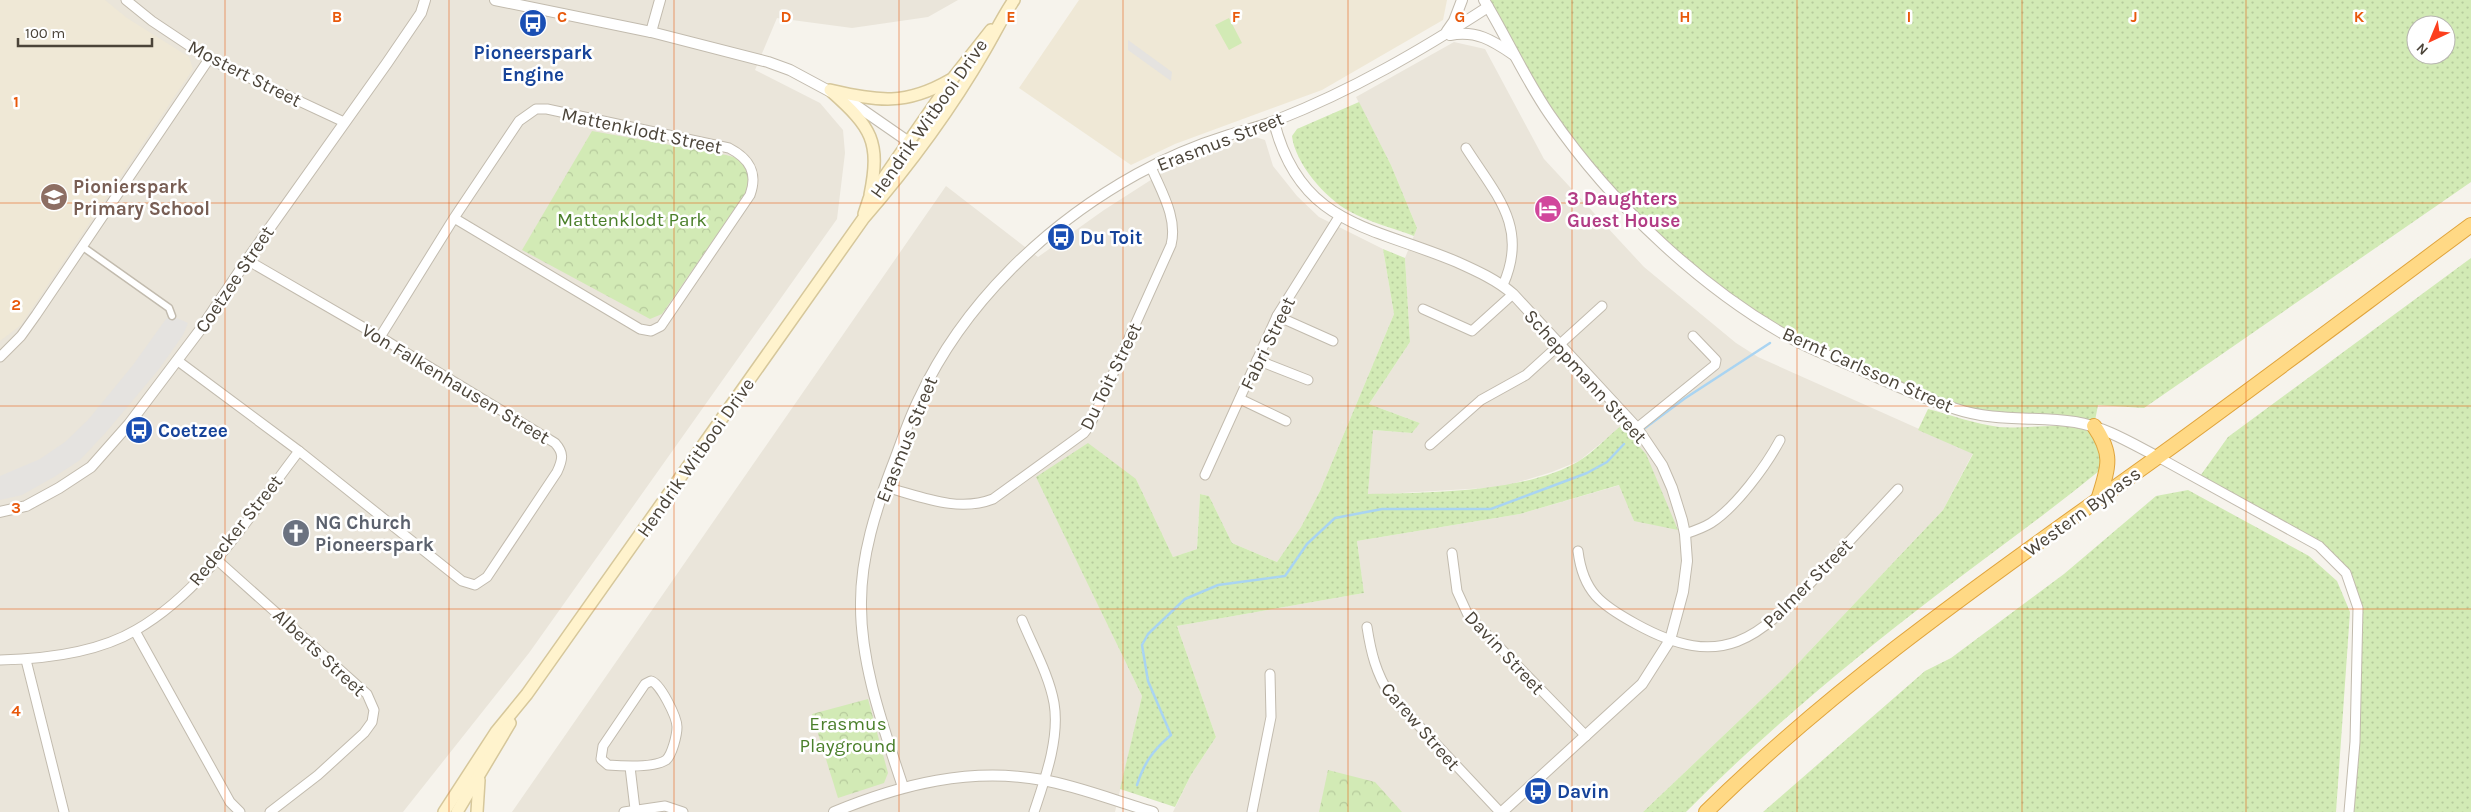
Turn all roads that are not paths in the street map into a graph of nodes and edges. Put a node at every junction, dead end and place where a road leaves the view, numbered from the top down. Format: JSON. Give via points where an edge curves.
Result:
{"nodes":[{"id":1,"x":126,"y":0,"type":"edge"},
{"id":2,"x":420,"y":0,"type":"edge"},
{"id":3,"x":425,"y":0,"type":"edge"},
{"id":4,"x":432,"y":0,"type":"edge"},
{"id":5,"x":495,"y":0,"type":"edge"},
{"id":6,"x":660,"y":0,"type":"edge"},
{"id":7,"x":1014,"y":0,"type":"edge"},
{"id":8,"x":1462,"y":0,"type":"edge"},
{"id":9,"x":1486,"y":3,"type":"edge"},
{"id":10,"x":421,"y":13,"type":"junction"},
{"id":11,"x":1000,"y":20,"type":"junction"},
{"id":12,"x":651,"y":32,"type":"junction"},
{"id":13,"x":1444,"y":36,"type":"junction"},
{"id":14,"x":1517,"y":58,"type":"junction"},
{"id":15,"x":209,"y":59,"type":"junction"},
{"id":16,"x":953,"y":78,"type":"junction"},
{"id":17,"x":830,"y":90,"type":"junction"},
{"id":18,"x":344,"y":122,"type":"junction"},
{"id":19,"x":1274,"y":122,"type":"junction"},
{"id":20,"x":914,"y":146,"type":"junction"},
{"id":21,"x":1466,"y":148,"type":"dead end"},
{"id":22,"x":1151,"y":167,"type":"junction"},
{"id":23,"x":869,"y":199,"type":"junction"},
{"id":24,"x":1339,"y":217,"type":"junction"},
{"id":25,"x":454,"y":218,"type":"junction"},
{"id":26,"x":863,"y":220,"type":"junction"},
{"id":27,"x":2471,"y":225,"type":"edge"},
{"id":28,"x":83,"y":248,"type":"junction"},
{"id":29,"x":247,"y":260,"type":"junction"},
{"id":30,"x":1503,"y":285,"type":"junction"},
{"id":31,"x":1513,"y":294,"type":"junction"},
{"id":32,"x":1602,"y":306,"type":"dead end"},
{"id":33,"x":1423,"y":310,"type":"dead end"},
{"id":34,"x":172,"y":316,"type":"dead end"},
{"id":35,"x":1277,"y":316,"type":"junction"},
{"id":36,"x":1693,"y":336,"type":"dead end"},
{"id":37,"x":380,"y":337,"type":"junction"},
{"id":38,"x":1333,"y":341,"type":"dead end"},
{"id":39,"x":1560,"y":344,"type":"junction"},
{"id":40,"x":0,"y":357,"type":"edge"},
{"id":41,"x":1258,"y":360,"type":"junction"},
{"id":42,"x":178,"y":361,"type":"junction"},
{"id":43,"x":1308,"y":380,"type":"dead end"},
{"id":44,"x":1240,"y":399,"type":"junction"},
{"id":45,"x":1286,"y":421,"type":"dead end"},
{"id":46,"x":2094,"y":426,"type":"junction"},
{"id":47,"x":1636,"y":428,"type":"junction"},
{"id":48,"x":1780,"y":440,"type":"dead end"},
{"id":49,"x":1430,"y":444,"type":"dead end"},
{"id":50,"x":299,"y":451,"type":"junction"},
{"id":51,"x":2158,"y":456,"type":"junction"},
{"id":52,"x":1205,"y":475,"type":"dead end"},
{"id":53,"x":885,"y":487,"type":"junction"},
{"id":54,"x":1898,"y":489,"type":"dead end"},
{"id":55,"x":2099,"y":497,"type":"junction"},
{"id":56,"x":0,"y":512,"type":"edge"},
{"id":57,"x":1685,"y":534,"type":"junction"},
{"id":58,"x":1578,"y":551,"type":"dead end"},
{"id":59,"x":1452,"y":553,"type":"dead end"},
{"id":60,"x":216,"y":559,"type":"junction"},
{"id":61,"x":1022,"y":620,"type":"dead end"},
{"id":62,"x":1367,"y":626,"type":"dead end"},
{"id":63,"x":135,"y":631,"type":"junction"},
{"id":64,"x":1670,"y":640,"type":"junction"},
{"id":65,"x":0,"y":660,"type":"edge"},
{"id":66,"x":26,"y":660,"type":"junction"},
{"id":67,"x":1270,"y":674,"type":"dead end"},
{"id":68,"x":527,"y":694,"type":"junction"},
{"id":69,"x":1586,"y":736,"type":"junction"},
{"id":70,"x":630,"y":767,"type":"junction"},
{"id":71,"x":479,"y":778,"type":"junction"},
{"id":72,"x":1044,"y":780,"type":"junction"},
{"id":73,"x":903,"y":787,"type":"junction"},
{"id":74,"x":635,"y":809,"type":"junction"},
{"id":75,"x":64,"y":812,"type":"edge"},
{"id":76,"x":240,"y":812,"type":"edge"},
{"id":77,"x":270,"y":812,"type":"edge"},
{"id":78,"x":444,"y":812,"type":"edge"},
{"id":79,"x":458,"y":812,"type":"edge"},
{"id":80,"x":478,"y":812,"type":"edge"},
{"id":81,"x":624,"y":812,"type":"edge"},
{"id":82,"x":683,"y":812,"type":"edge"},
{"id":83,"x":834,"y":812,"type":"edge"},
{"id":84,"x":1034,"y":812,"type":"edge"},
{"id":85,"x":1153,"y":812,"type":"edge"},
{"id":86,"x":1252,"y":812,"type":"edge"},
{"id":87,"x":1501,"y":812,"type":"edge"},
{"id":88,"x":1706,"y":812,"type":"edge"},
{"id":89,"x":2349,"y":812,"type":"edge"}],
"edges":[{"from":1,"to":15,"type":"street","name":"Mostert Street"},
{"from":2,"to":10,"type":"street"},
{"from":3,"to":10,"type":"street","name":"Coetzee Street"},
{"from":4,"to":10,"type":"street"},
{"from":5,"to":12,"type":"street"},
{"from":6,"to":12,"type":"street"},
{"from":7,"to":11,"type":"main road","name":"Hendrik Witbooi Drive"},
{"from":8,"to":13,"type":"street"},
{"from":9,"to":13,"type":"street","name":"Erasmus Street"},
{"from":9,"to":14,"type":"street","name":"Bernt Carlsson Street"},
{"from":10,"to":18,"type":"street","name":"Coetzee Street"},
{"from":11,"to":16,"type":"main road","name":"Hendrik Witbooi Drive"},
{"from":11,"to":20,"type":"main road","name":"Hendrik Witbooi Drive","via":[[985,49]]},
{"from":12,"to":17,"type":"street","via":[[768,62]]},
{"from":13,"to":14,"type":"street","via":[[1463,32],[1487,37]]},
{"from":13,"to":19,"type":"street","name":"Erasmus Street","via":[[1350,90]]},
{"from":14,"to":46,"type":"street","name":"Bernt Carlsson Street","via":[[1549,113],[1608,189],[1655,236],[1754,314],[1802,344],[1956,409],[2001,418]]},
{"from":15,"to":18,"type":"street","name":"Mostert Street"},
{"from":15,"to":28,"type":"street"},
{"from":16,"to":17,"type":"main road","via":[[923,94],[902,99],[862,98]]},
{"from":16,"to":20,"type":"main road","name":"Hendrik Witbooi Drive"},
{"from":17,"to":20,"type":"street"},
{"from":17,"to":23,"type":"main road","via":[[854,112],[869,132],[875,158]]},
{"from":18,"to":29,"type":"street","name":"Coetzee Street"},
{"from":19,"to":22,"type":"street","name":"Erasmus Street","via":[[1209,142]]},
{"from":19,"to":24,"type":"street","name":"Scheppmann Street","via":[[1292,171],[1308,192]]},
{"from":20,"to":23,"type":"main road","name":"Hendrik Witbooi Drive"},
{"from":20,"to":26,"type":"main road","name":"Hendrik Witbooi Drive","via":[[889,190]]},
{"from":21,"to":30,"type":"street","via":[[1508,215],[1513,246]]},
{"from":22,"to":53,"type":"street","name":"Erasmus Street","via":[[1099,196],[1039,242],[995,286],[947,348],[919,398]]},
{"from":22,"to":53,"type":"street","name":"Du Toit Street","via":[[1170,213],[1172,245],[1084,433],[982,503],[960,506]]},
{"from":23,"to":26,"type":"main road","name":"Hendrik Witbooi Drive"},
{"from":24,"to":30,"type":"street","name":"Scheppmann Street","via":[[1435,253]]},
{"from":24,"to":35,"type":"street","name":"Fabri Street"},
{"from":25,"to":25,"type":"street","name":"Mattenklodt Street","via":[[519,121],[536,109],[729,148],[748,161],[754,176],[750,195],[660,326],[651,331],[640,329]]},
{"from":25,"to":37,"type":"street","name":"Mattenklodt Street"},
{"from":26,"to":68,"type":"main road","name":"Hendrik Witbooi Drive"},
{"from":27,"to":51,"type":"highway","name":"Western Bypass"},
{"from":28,"to":34,"type":"street","via":[[169,308]]},
{"from":28,"to":40,"type":"street","via":[[21,336]]},
{"from":29,"to":37,"type":"street","name":"Von Falkenhausen Street"},
{"from":29,"to":42,"type":"street","name":"Coetzee Street"},
{"from":30,"to":31,"type":"street","name":"Scheppmann Street"},
{"from":31,"to":33,"type":"street","via":[[1472,331]]},
{"from":31,"to":39,"type":"street","name":"Scheppmann Street"},
{"from":32,"to":39,"type":"street"},
{"from":35,"to":38,"type":"street"},
{"from":35,"to":41,"type":"street","name":"Fabri Street"},
{"from":36,"to":47,"type":"street","via":[[1716,360],[1715,365]]},
{"from":37,"to":50,"type":"street","name":"Von Falkenhausen Street","via":[[555,443],[562,451],[557,472],[487,577],[475,585],[462,581]]},
{"from":39,"to":47,"type":"street","name":"Scheppmann Street"},
{"from":39,"to":49,"type":"street","via":[[1517,382],[1481,400]]},
{"from":41,"to":43,"type":"street"},
{"from":41,"to":44,"type":"street","name":"Fabri Street"},
{"from":42,"to":50,"type":"street","name":"Von Falkenhausen Street"},
{"from":42,"to":56,"type":"street","name":"Coetzee Street","via":[[91,467],[26,506]]},
{"from":44,"to":45,"type":"street"},
{"from":44,"to":52,"type":"street","name":"Fabri Street"},
{"from":46,"to":51,"type":"street","name":"Bernt Carlsson Street"},
{"from":46,"to":55,"type":"highway","via":[[2108,453],[2108,470]]},
{"from":47,"to":57,"type":"street","name":"Scheppmann Street","via":[[1662,465]]},
{"from":48,"to":57,"type":"street","via":[[1759,474],[1721,514],[1711,523]]},
{"from":50,"to":60,"type":"street","name":"Redecker Street"},
{"from":51,"to":55,"type":"highway","name":"Western Bypass"},
{"from":51,"to":89,"type":"street","via":[[2319,546],[2346,573],[2358,608],[2355,742]]},
{"from":53,"to":73,"type":"street","name":"Erasmus Street","via":[[867,552],[861,602],[862,624],[869,670]]},
{"from":54,"to":64,"type":"street","name":"Palmer Street","via":[[1768,625],[1752,636],[1710,647]]},
{"from":55,"to":88,"type":"highway","name":"Western Bypass","via":[[1846,687],[1738,780]]},
{"from":57,"to":64,"type":"street","name":"Scheppmann Street","via":[[1687,561],[1683,592]]},
{"from":58,"to":64,"type":"street","name":"Palmer Street","via":[[1580,571],[1593,594],[1622,616]]},
{"from":59,"to":69,"type":"street","name":"Davin Street","via":[[1457,591],[1468,615]]},
{"from":60,"to":63,"type":"street","name":"Redecker Street","via":[[160,615]]},
{"from":60,"to":77,"type":"street","name":"Alberts Street","via":[[367,694],[374,710],[372,722],[364,733],[318,775]]},
{"from":61,"to":72,"type":"street","via":[[1054,703],[1053,737]]},
{"from":62,"to":87,"type":"street","name":"Carew Street","via":[[1378,678],[1390,695]]},
{"from":63,"to":66,"type":"street","name":"Redecker Street","via":[[108,644]]},
{"from":63,"to":76,"type":"street","via":[[230,802]]},
{"from":64,"to":69,"type":"street","name":"Scheppmann Street","via":[[1642,684]]},
{"from":65,"to":66,"type":"street","name":"Redecker Street"},
{"from":66,"to":75,"type":"street"},
{"from":67,"to":86,"type":"street","via":[[1271,717]]},
{"from":68,"to":71,"type":"main road","name":"Hendrik Witbooi Drive"},
{"from":68,"to":78,"type":"main road","name":"Hendrik Witbooi Drive","via":[[496,732]]},
{"from":69,"to":87,"type":"street","name":"Scheppmann Street"},
{"from":70,"to":70,"type":"street","via":[[608,765],[601,758],[601,751],[645,684],[654,682],[676,720],[676,732],[665,760]]},
{"from":70,"to":74,"type":"street"},
{"from":71,"to":79,"type":"main road","name":"Hendrik Witbooi Drive"},
{"from":71,"to":80,"type":"main road"},
{"from":72,"to":73,"type":"street","via":[[975,775]]},
{"from":72,"to":84,"type":"street"},
{"from":72,"to":85,"type":"street"},
{"from":73,"to":83,"type":"street"},
{"from":74,"to":81,"type":"street"},
{"from":74,"to":82,"type":"street","via":[[666,806]]}]}
